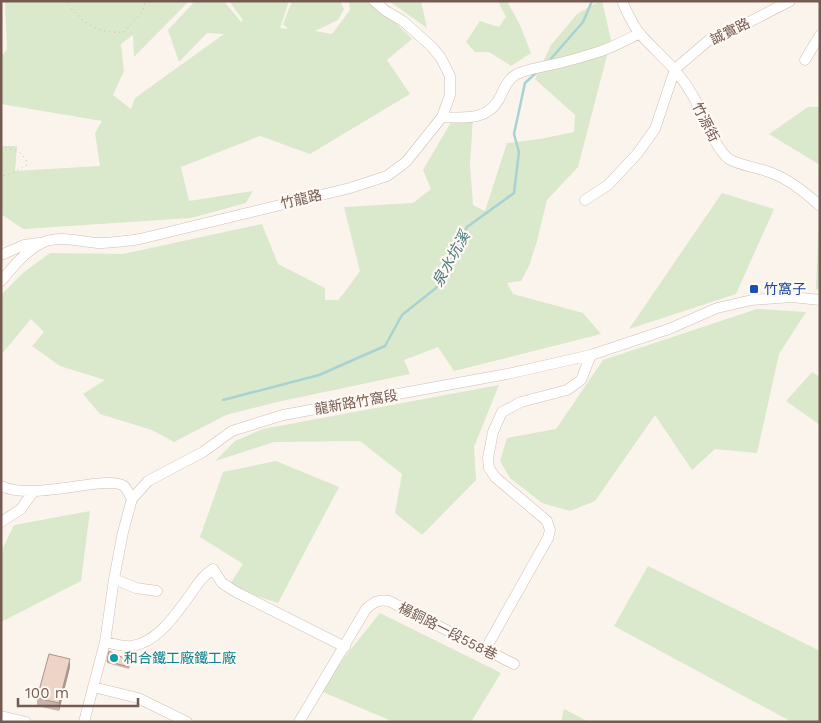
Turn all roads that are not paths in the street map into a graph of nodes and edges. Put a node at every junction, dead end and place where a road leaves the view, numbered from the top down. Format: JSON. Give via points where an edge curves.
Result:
{"nodes":[{"id":1,"x":374,"y":1,"type":"edge"},
{"id":2,"x":622,"y":1,"type":"edge"},
{"id":3,"x":790,"y":1,"type":"edge"},
{"id":4,"x":640,"y":34,"type":"junction"},
{"id":5,"x":820,"y":35,"type":"edge"},
{"id":6,"x":805,"y":60,"type":"dead end"},
{"id":7,"x":675,"y":69,"type":"junction"},
{"id":8,"x":442,"y":117,"type":"junction"},
{"id":9,"x":585,"y":200,"type":"dead end"},
{"id":10,"x":820,"y":206,"type":"edge"},
{"id":11,"x":45,"y":242,"type":"junction"},
{"id":12,"x":1,"y":255,"type":"edge"},
{"id":13,"x":1,"y":280,"type":"edge"},
{"id":14,"x":820,"y":300,"type":"edge"},
{"id":15,"x":591,"y":355,"type":"junction"},
{"id":16,"x":1,"y":486,"type":"edge"},
{"id":17,"x":33,"y":492,"type":"junction"},
{"id":18,"x":132,"y":500,"type":"junction"},
{"id":19,"x":1,"y":522,"type":"edge"},
{"id":20,"x":114,"y":579,"type":"junction"},
{"id":21,"x":157,"y":591,"type":"dead end"},
{"id":22,"x":105,"y":642,"type":"junction"},
{"id":23,"x":345,"y":647,"type":"junction"},
{"id":24,"x":485,"y":650,"type":"junction"},
{"id":25,"x":514,"y":664,"type":"dead end"},
{"id":26,"x":93,"y":687,"type":"junction"},
{"id":27,"x":1,"y":716,"type":"edge"},
{"id":28,"x":26,"y":722,"type":"edge"},
{"id":29,"x":84,"y":722,"type":"edge"},
{"id":30,"x":187,"y":722,"type":"edge"},
{"id":31,"x":299,"y":722,"type":"edge"}],
"edges":[{"from":1,"to":8,"type":"street","name":"竹龍路","via":[[408,26],[441,58],[450,76],[450,95]]},
{"from":2,"to":4,"type":"street","name":"竹源街"},
{"from":3,"to":7,"type":"street","name":"誠實路","via":[[709,40]]},
{"from":4,"to":7,"type":"street","name":"竹源街"},
{"from":4,"to":8,"type":"street","via":[[600,52],[535,68],[511,78],[495,106],[485,114],[469,118]]},
{"from":5,"to":6,"type":"street"},
{"from":7,"to":9,"type":"street","via":[[655,129],[608,185]]},
{"from":7,"to":10,"type":"street","name":"竹源街","via":[[728,158],[772,173]]},
{"from":8,"to":11,"type":"street","name":"竹龍路","via":[[406,162],[387,176],[350,188],[140,239],[96,243],[58,239]]},
{"from":11,"to":12,"type":"street","via":[[24,245]]},
{"from":11,"to":13,"type":"street","name":"竹龍路","via":[[27,252]]},
{"from":14,"to":15,"type":"street","name":"龍新路竹窩段","via":[[792,297],[752,300],[717,308],[669,329]]},
{"from":15,"to":18,"type":"street","name":"龍新路竹窩段","via":[[507,374],[283,415],[232,431],[203,452],[148,481]]},
{"from":15,"to":24,"type":"street","via":[[581,380],[568,390],[521,402],[502,412],[493,432],[489,468],[495,477],[547,521],[550,530]]},
{"from":16,"to":17,"type":"street","via":[[11,491]]},
{"from":17,"to":18,"type":"street","via":[[118,484],[125,486]]},
{"from":17,"to":19,"type":"street","via":[[21,510]]},
{"from":18,"to":20,"type":"street","name":"龍新路竹窩段"},
{"from":20,"to":21,"type":"street","via":[[136,588]]},
{"from":20,"to":22,"type":"street","name":"龍新路竹窩段"},
{"from":22,"to":23,"type":"street","via":[[131,646],[149,640],[172,618],[204,575],[213,569],[222,583],[236,592]]},
{"from":22,"to":26,"type":"street","name":"龍新路竹窩段"},
{"from":23,"to":24,"type":"street","name":"楊銅路一段558巷","via":[[366,609],[380,600],[389,601]]},
{"from":23,"to":31,"type":"street","name":"楊銅路一段558巷"},
{"from":24,"to":25,"type":"street","name":"楊銅路一段558巷"},
{"from":26,"to":29,"type":"street","name":"龍新路竹窩段"},
{"from":26,"to":30,"type":"street","via":[[138,698]]},
{"from":27,"to":28,"type":"street"}]}
